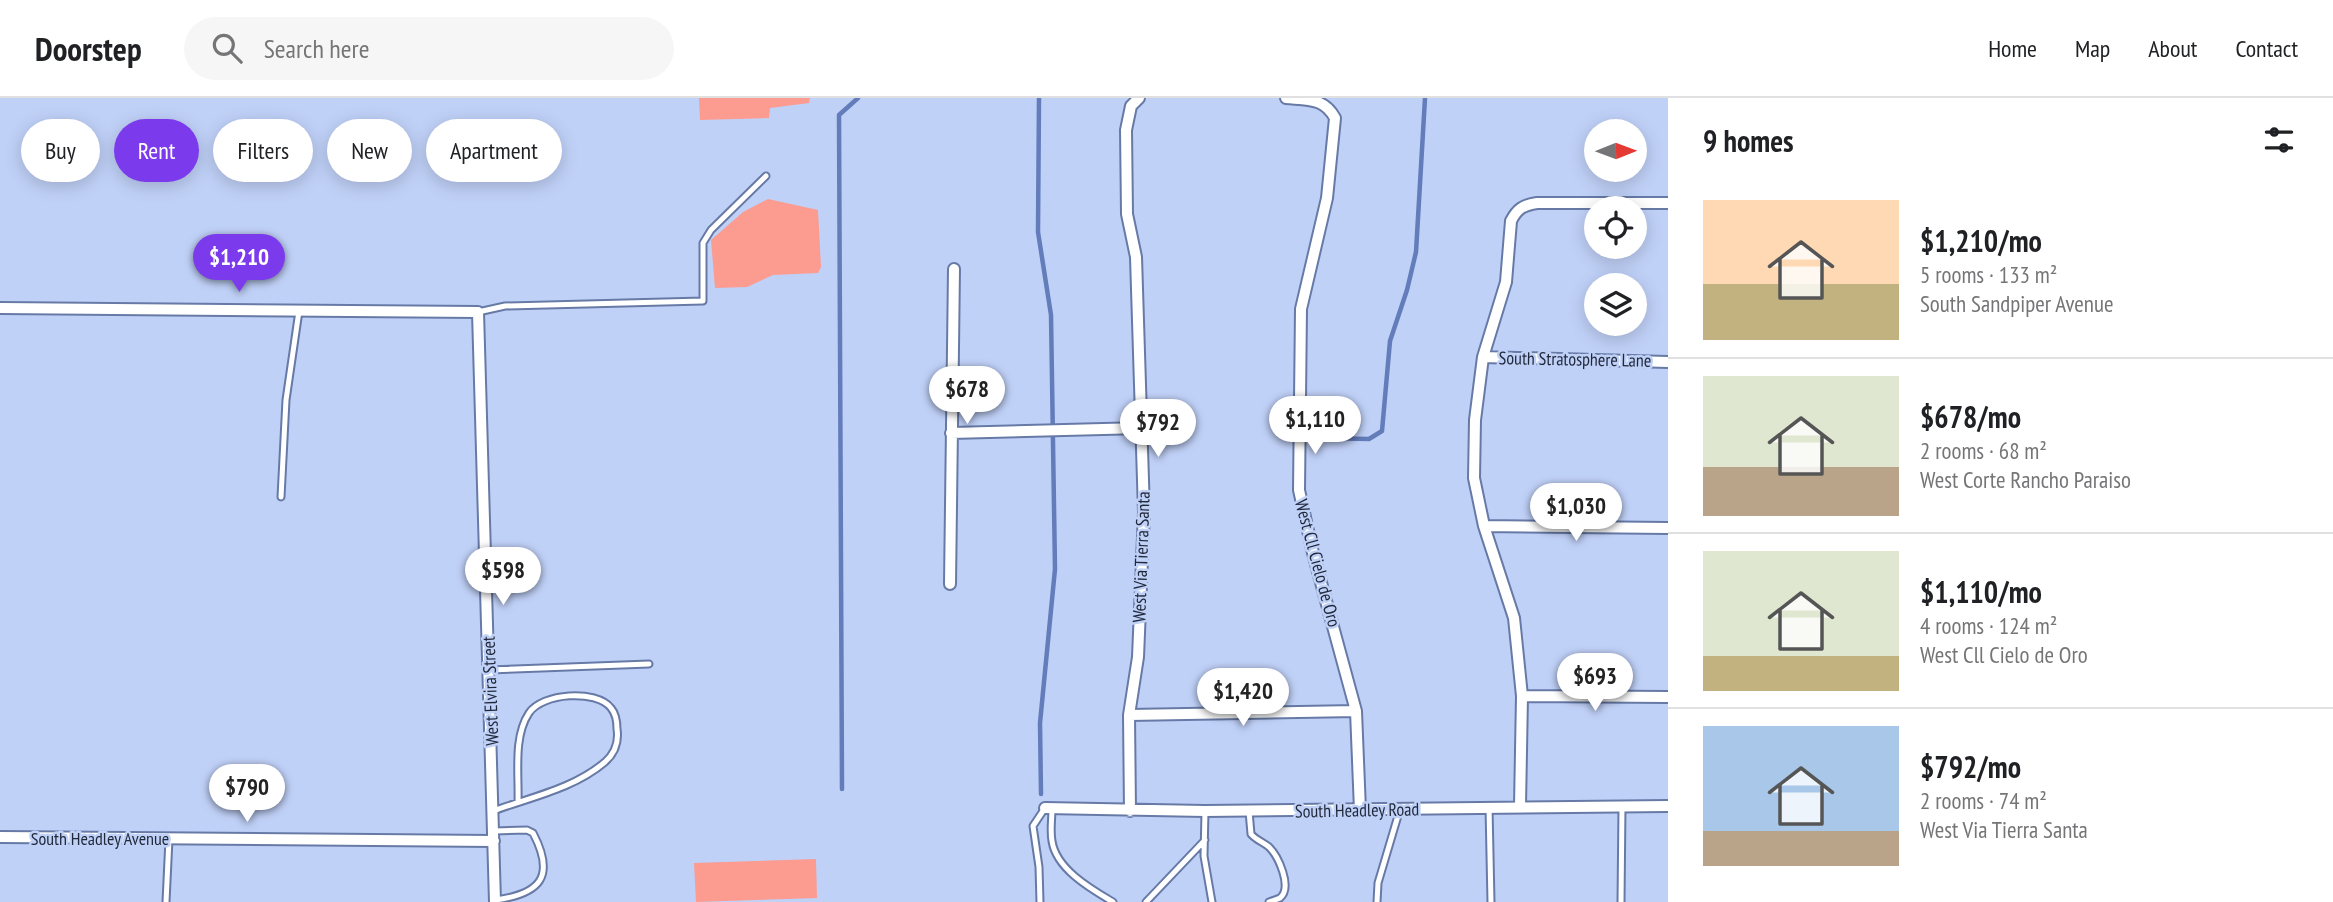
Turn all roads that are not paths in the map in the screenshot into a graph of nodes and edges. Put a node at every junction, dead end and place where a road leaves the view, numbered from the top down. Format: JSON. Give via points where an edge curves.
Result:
{"nodes":[{"id":1,"x":1139,"y":98,"type":"edge"},
{"id":2,"x":1286,"y":98,"type":"edge"},
{"id":3,"x":766,"y":176,"type":"dead end"},
{"id":4,"x":1668,"y":203,"type":"edge"},
{"id":5,"x":954,"y":269,"type":"dead end"},
{"id":6,"x":0,"y":308,"type":"edge"},
{"id":7,"x":299,"y":311,"type":"junction"},
{"id":8,"x":478,"y":312,"type":"junction"},
{"id":9,"x":1483,"y":357,"type":"junction"},
{"id":10,"x":1668,"y":362,"type":"edge"},
{"id":11,"x":1142,"y":428,"type":"junction"},
{"id":12,"x":951,"y":433,"type":"junction"},
{"id":13,"x":281,"y":497,"type":"dead end"},
{"id":14,"x":1484,"y":526,"type":"junction"},
{"id":15,"x":1668,"y":528,"type":"edge"},
{"id":16,"x":950,"y":584,"type":"dead end"},
{"id":17,"x":649,"y":664,"type":"dead end"},
{"id":18,"x":489,"y":670,"type":"junction"},
{"id":19,"x":1522,"y":696,"type":"junction"},
{"id":20,"x":1668,"y":697,"type":"edge"},
{"id":21,"x":1356,"y":710,"type":"junction"},
{"id":22,"x":1129,"y":715,"type":"junction"},
{"id":23,"x":518,"y":802,"type":"junction"},
{"id":24,"x":1520,"y":806,"type":"junction"},
{"id":25,"x":1622,"y":806,"type":"junction"},
{"id":26,"x":1668,"y":806,"type":"edge"},
{"id":27,"x":1489,"y":807,"type":"junction"},
{"id":28,"x":1049,"y":808,"type":"junction"},
{"id":29,"x":1400,"y":809,"type":"junction"},
{"id":30,"x":1360,"y":810,"type":"junction"},
{"id":31,"x":493,"y":811,"type":"junction"},
{"id":32,"x":1130,"y":811,"type":"junction"},
{"id":33,"x":1205,"y":811,"type":"junction"},
{"id":34,"x":1250,"y":811,"type":"junction"},
{"id":35,"x":494,"y":836,"type":"junction"},
{"id":36,"x":0,"y":837,"type":"edge"},
{"id":37,"x":169,"y":839,"type":"junction"},
{"id":38,"x":1205,"y":840,"type":"junction"},
{"id":39,"x":495,"y":901,"type":"edge"},
{"id":40,"x":166,"y":902,"type":"edge"},
{"id":41,"x":1040,"y":902,"type":"edge"},
{"id":42,"x":1113,"y":902,"type":"edge"},
{"id":43,"x":1146,"y":902,"type":"edge"},
{"id":44,"x":1212,"y":902,"type":"edge"},
{"id":45,"x":1269,"y":902,"type":"edge"},
{"id":46,"x":1377,"y":902,"type":"edge"},
{"id":47,"x":1490,"y":902,"type":"edge"},
{"id":48,"x":1621,"y":902,"type":"edge"}],
"edges":[{"from":1,"to":11,"type":"street","name":"West Via Tierra Santa","via":[[1131,106],[1126,130],[1127,214],[1136,257]]},
{"from":2,"to":21,"type":"street","name":"West Cll Cielo de Oro","via":[[1319,100],[1335,118],[1327,198],[1301,309],[1299,490]]},
{"from":3,"to":8,"type":"lane","via":[[710,229],[703,243],[703,301],[505,306]]},
{"from":4,"to":9,"type":"street","via":[[1536,202],[1516,212],[1511,221],[1506,282]]},
{"from":5,"to":12,"type":"street"},
{"from":6,"to":7,"type":"street"},
{"from":7,"to":8,"type":"street"},
{"from":7,"to":13,"type":"lane","via":[[286,400]]},
{"from":8,"to":18,"type":"street","name":"West Elvira Street"},
{"from":9,"to":10,"type":"street","name":"South Stratosphere Lane"},
{"from":9,"to":14,"type":"street","via":[[1474,478]]},
{"from":11,"to":12,"type":"street"},
{"from":11,"to":22,"type":"street","name":"West Via Tierra Santa","via":[[1144,525],[1138,657]]},
{"from":12,"to":16,"type":"street"},
{"from":14,"to":15,"type":"street"},
{"from":14,"to":19,"type":"street","via":[[1514,618]]},
{"from":17,"to":18,"type":"lane"},
{"from":18,"to":31,"type":"street","name":"West Elvira Street"},
{"from":19,"to":20,"type":"street"},
{"from":19,"to":24,"type":"street"},
{"from":21,"to":22,"type":"street"},
{"from":21,"to":30,"type":"street","name":"West Cll Cielo de Oro"},
{"from":22,"to":32,"type":"street","name":"West Via Tierra Santa"},
{"from":23,"to":23,"type":"lane","via":[[554,792],[603,763],[612,754],[618,734],[613,710],[593,698],[559,697],[535,706],[525,721],[519,748]]},
{"from":23,"to":31,"type":"lane"},
{"from":24,"to":25,"type":"street","name":"South Headley Road"},
{"from":24,"to":27,"type":"street","name":"South Headley Road"},
{"from":25,"to":26,"type":"street","name":"South Headley Road"},
{"from":25,"to":48,"type":"lane"},
{"from":27,"to":29,"type":"street","name":"South Headley Road"},
{"from":27,"to":47,"type":"lane"},
{"from":28,"to":32,"type":"street","name":"South Headley Road"},
{"from":28,"to":41,"type":"lane","via":[[1033,826]]},
{"from":28,"to":42,"type":"lane","via":[[1057,858]]},
{"from":29,"to":30,"type":"street","name":"South Headley Road"},
{"from":29,"to":46,"type":"lane","via":[[1378,883]]},
{"from":30,"to":34,"type":"street","name":"South Headley Road"},
{"from":31,"to":35,"type":"street","name":"West Elvira Street"},
{"from":32,"to":33,"type":"street","name":"South Headley Road"},
{"from":33,"to":34,"type":"street","name":"South Headley Road"},
{"from":33,"to":38,"type":"lane"},
{"from":34,"to":45,"type":"lane","via":[[1251,834],[1270,848],[1285,885],[1279,899]]},
{"from":35,"to":37,"type":"street","name":"South Headley Avenue"},
{"from":35,"to":39,"type":"street","name":"West Elvira Street"},
{"from":35,"to":39,"type":"lane","via":[[533,833],[545,865],[527,893]]},
{"from":36,"to":37,"type":"street","name":"South Headley Avenue"},
{"from":37,"to":40,"type":"lane"},
{"from":38,"to":43,"type":"lane"},
{"from":38,"to":44,"type":"lane"}]}
